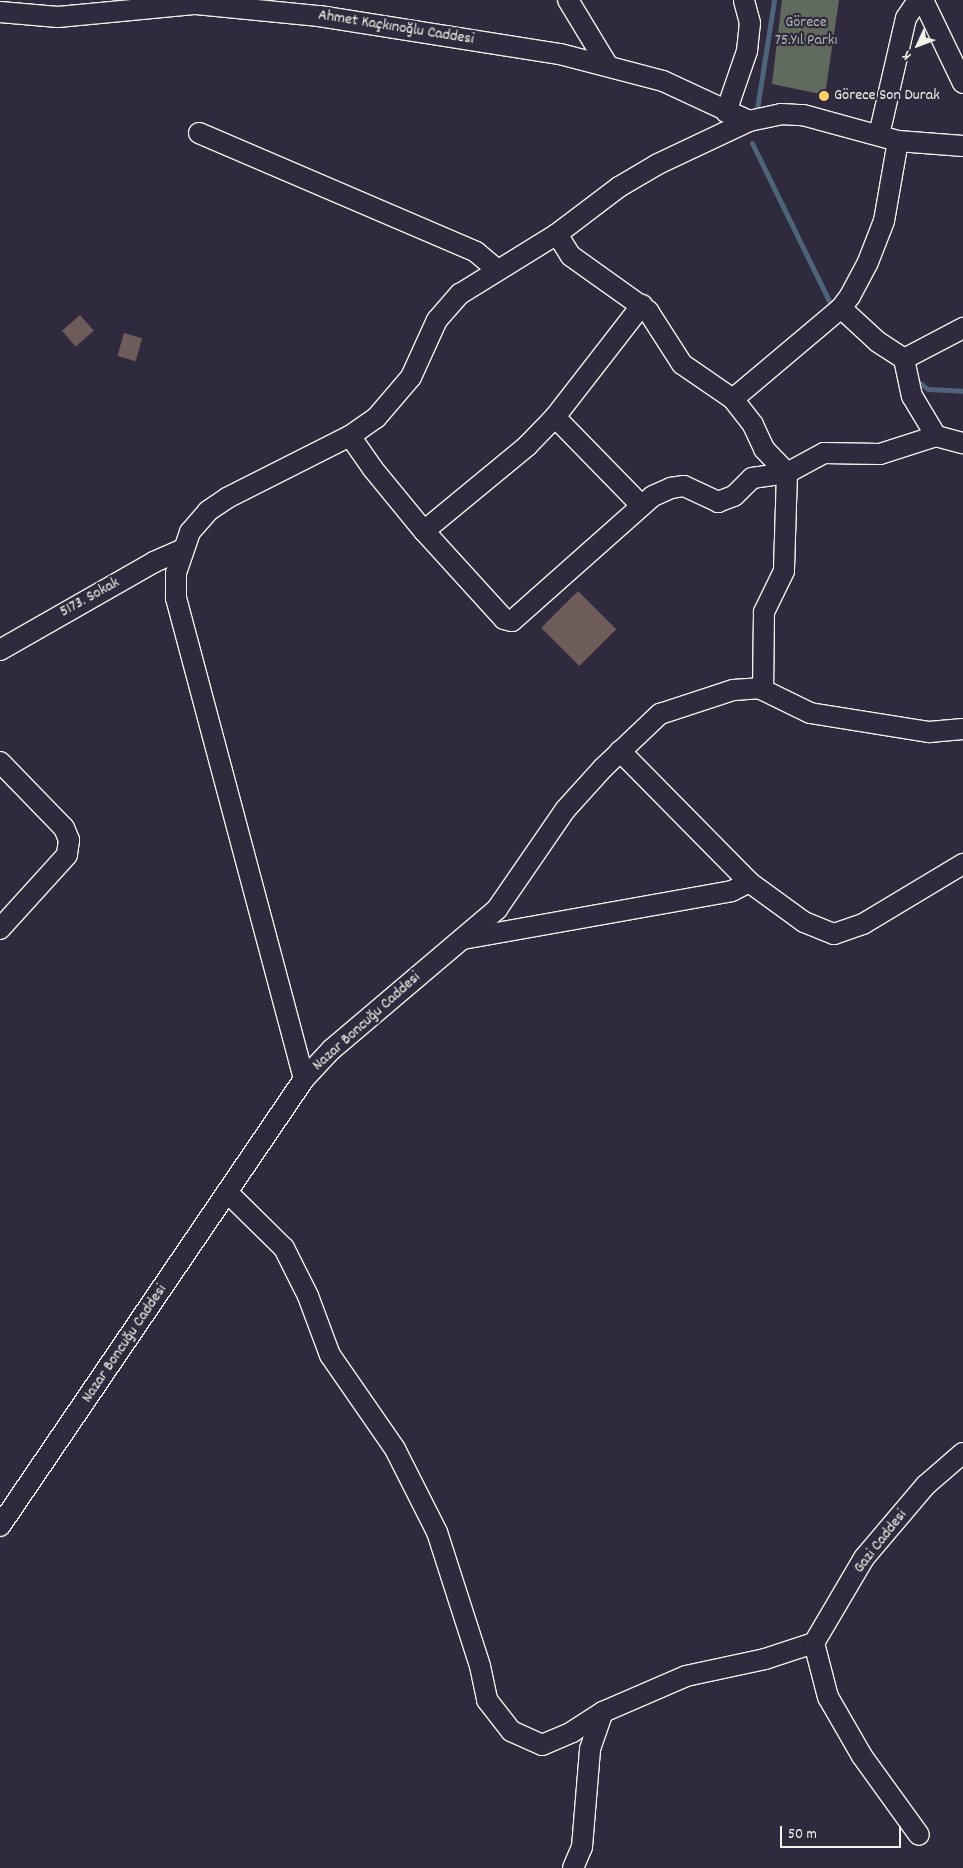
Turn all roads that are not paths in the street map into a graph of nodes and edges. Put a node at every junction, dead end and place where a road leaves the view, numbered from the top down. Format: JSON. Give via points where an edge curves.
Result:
{"nodes":[{"id":1,"x":568,"y":0,"type":"edge"},
{"id":2,"x":744,"y":0,"type":"edge"},
{"id":3,"x":918,"y":0,"type":"edge"},
{"id":4,"x":923,"y":0,"type":"edge"},
{"id":5,"x":0,"y":12,"type":"edge"},
{"id":6,"x":608,"y":66,"type":"junction"},
{"id":7,"x":963,"y":83,"type":"edge"},
{"id":8,"x":726,"y":112,"type":"junction"},
{"id":9,"x":749,"y":121,"type":"junction"},
{"id":10,"x":199,"y":133,"type":"dead end"},
{"id":11,"x":889,"y":138,"type":"junction"},
{"id":12,"x":963,"y":146,"type":"edge"},
{"id":13,"x":557,"y":234,"type":"junction"},
{"id":14,"x":496,"y":269,"type":"junction"},
{"id":15,"x":642,"y":305,"type":"junction"},
{"id":16,"x":841,"y":308,"type":"junction"},
{"id":17,"x":963,"y":328,"type":"edge"},
{"id":18,"x":906,"y":368,"type":"junction"},
{"id":19,"x":733,"y":399,"type":"junction"},
{"id":20,"x":555,"y":417,"type":"junction"},
{"id":21,"x":350,"y":436,"type":"junction"},
{"id":22,"x":936,"y":436,"type":"junction"},
{"id":23,"x":963,"y":443,"type":"edge"},
{"id":24,"x":787,"y":473,"type":"junction"},
{"id":25,"x":642,"y":506,"type":"junction"},
{"id":26,"x":424,"y":531,"type":"junction"},
{"id":27,"x":181,"y":550,"type":"junction"},
{"id":28,"x":0,"y":650,"type":"edge"},
{"id":29,"x":764,"y":690,"type":"junction"},
{"id":30,"x":963,"y":729,"type":"edge"},
{"id":31,"x":620,"y":751,"type":"junction"},
{"id":32,"x":0,"y":762,"type":"edge"},
{"id":33,"x":963,"y":864,"type":"edge"},
{"id":34,"x":750,"y":882,"type":"junction"},
{"id":35,"x":0,"y":929,"type":"edge"},
{"id":36,"x":460,"y":940,"type":"junction"},
{"id":37,"x":304,"y":1079,"type":"junction"},
{"id":38,"x":227,"y":1192,"type":"junction"},
{"id":39,"x":961,"y":1457,"type":"edge"},
{"id":40,"x":0,"y":1526,"type":"edge"},
{"id":41,"x":814,"y":1643,"type":"junction"},
{"id":42,"x":603,"y":1712,"type":"junction"},
{"id":43,"x":919,"y":1835,"type":"dead end"},
{"id":44,"x":573,"y":1868,"type":"edge"}],
"edges":[{"from":1,"to":6,"type":"street"},
{"from":2,"to":8,"type":"street","via":[[750,22],[747,51]]},
{"from":3,"to":11,"type":"street","via":[[906,18]]},
{"from":4,"to":7,"type":"street"},
{"from":5,"to":6,"type":"street","name":"Ahmet Kaçkınoğlu Caddesi","via":[[58,17],[196,4],[320,16],[560,54]]},
{"from":6,"to":8,"type":"street","name":"Ahmet Kaçkınoğlu Caddesi","via":[[663,81]]},
{"from":8,"to":9,"type":"street","name":"Ahmet Kaçkınoğlu Caddesi"},
{"from":9,"to":11,"type":"street","via":[[781,114],[803,115]]},
{"from":9,"to":13,"type":"street","via":[[638,175]]},
{"from":10,"to":14,"type":"street","via":[[476,252]]},
{"from":11,"to":12,"type":"street"},
{"from":11,"to":16,"type":"street","via":[[884,221],[868,262]]},
{"from":13,"to":14,"type":"street"},
{"from":13,"to":15,"type":"street","via":[[571,256]]},
{"from":14,"to":21,"type":"street","via":[[449,305],[425,341],[411,377],[397,397],[376,418]]},
{"from":15,"to":19,"type":"street","via":[[682,364]]},
{"from":15,"to":20,"type":"street"},
{"from":16,"to":18,"type":"street"},
{"from":16,"to":19,"type":"street"},
{"from":17,"to":18,"type":"street"},
{"from":18,"to":22,"type":"street","via":[[912,396]]},
{"from":19,"to":24,"type":"street","via":[[753,426],[764,450]]},
{"from":20,"to":25,"type":"street"},
{"from":20,"to":26,"type":"street","via":[[527,446]]},
{"from":21,"to":26,"type":"street"},
{"from":21,"to":27,"type":"street","via":[[226,498],[208,511],[190,532]]},
{"from":22,"to":23,"type":"street"},
{"from":22,"to":24,"type":"street","via":[[880,454],[824,453]]},
{"from":24,"to":25,"type":"street","via":[[752,478],[734,496],[718,502],[684,486],[653,496]]},
{"from":24,"to":29,"type":"street","via":[[784,571],[764,612]]},
{"from":25,"to":26,"type":"street","via":[[512,621],[504,619]]},
{"from":27,"to":28,"type":"street","name":"5173. Sokak","via":[[154,562]]},
{"from":27,"to":37,"type":"street","via":[[176,573],[176,598]]},
{"from":29,"to":30,"type":"street","via":[[810,713],[929,732]]},
{"from":29,"to":31,"type":"street","name":"Nazar Boncuğu Caddesi","via":[[733,690],[660,714]]},
{"from":31,"to":34,"type":"street"},
{"from":31,"to":36,"type":"street","name":"Nazar Boncuğu Caddesi","via":[[565,810],[497,909]]},
{"from":32,"to":35,"type":"street","via":[[64,828],[69,840],[67,855]]},
{"from":33,"to":34,"type":"street","via":[[863,924],[834,934],[804,922]]},
{"from":34,"to":36,"type":"street","via":[[732,891]]},
{"from":36,"to":37,"type":"street","name":"Nazar Boncuğu Caddesi","via":[[331,1050]]},
{"from":37,"to":38,"type":"street","name":"Nazar Boncuğu Caddesi"},
{"from":38,"to":40,"type":"street","name":"Nazar Boncuğu Caddesi"},
{"from":38,"to":42,"type":"street","via":[[284,1248],[308,1296],[330,1355],[395,1448],[437,1532],[480,1666],[487,1700],[511,1731],[542,1745],[572,1732]]},
{"from":39,"to":41,"type":"street","name":"Gazi Caddesi","via":[[926,1485],[864,1558]]},
{"from":41,"to":42,"type":"street","via":[[765,1659],[686,1676]]},
{"from":41,"to":43,"type":"street","via":[[828,1696],[862,1756]]},
{"from":42,"to":44,"type":"street","via":[[590,1749],[582,1847]]}]}
